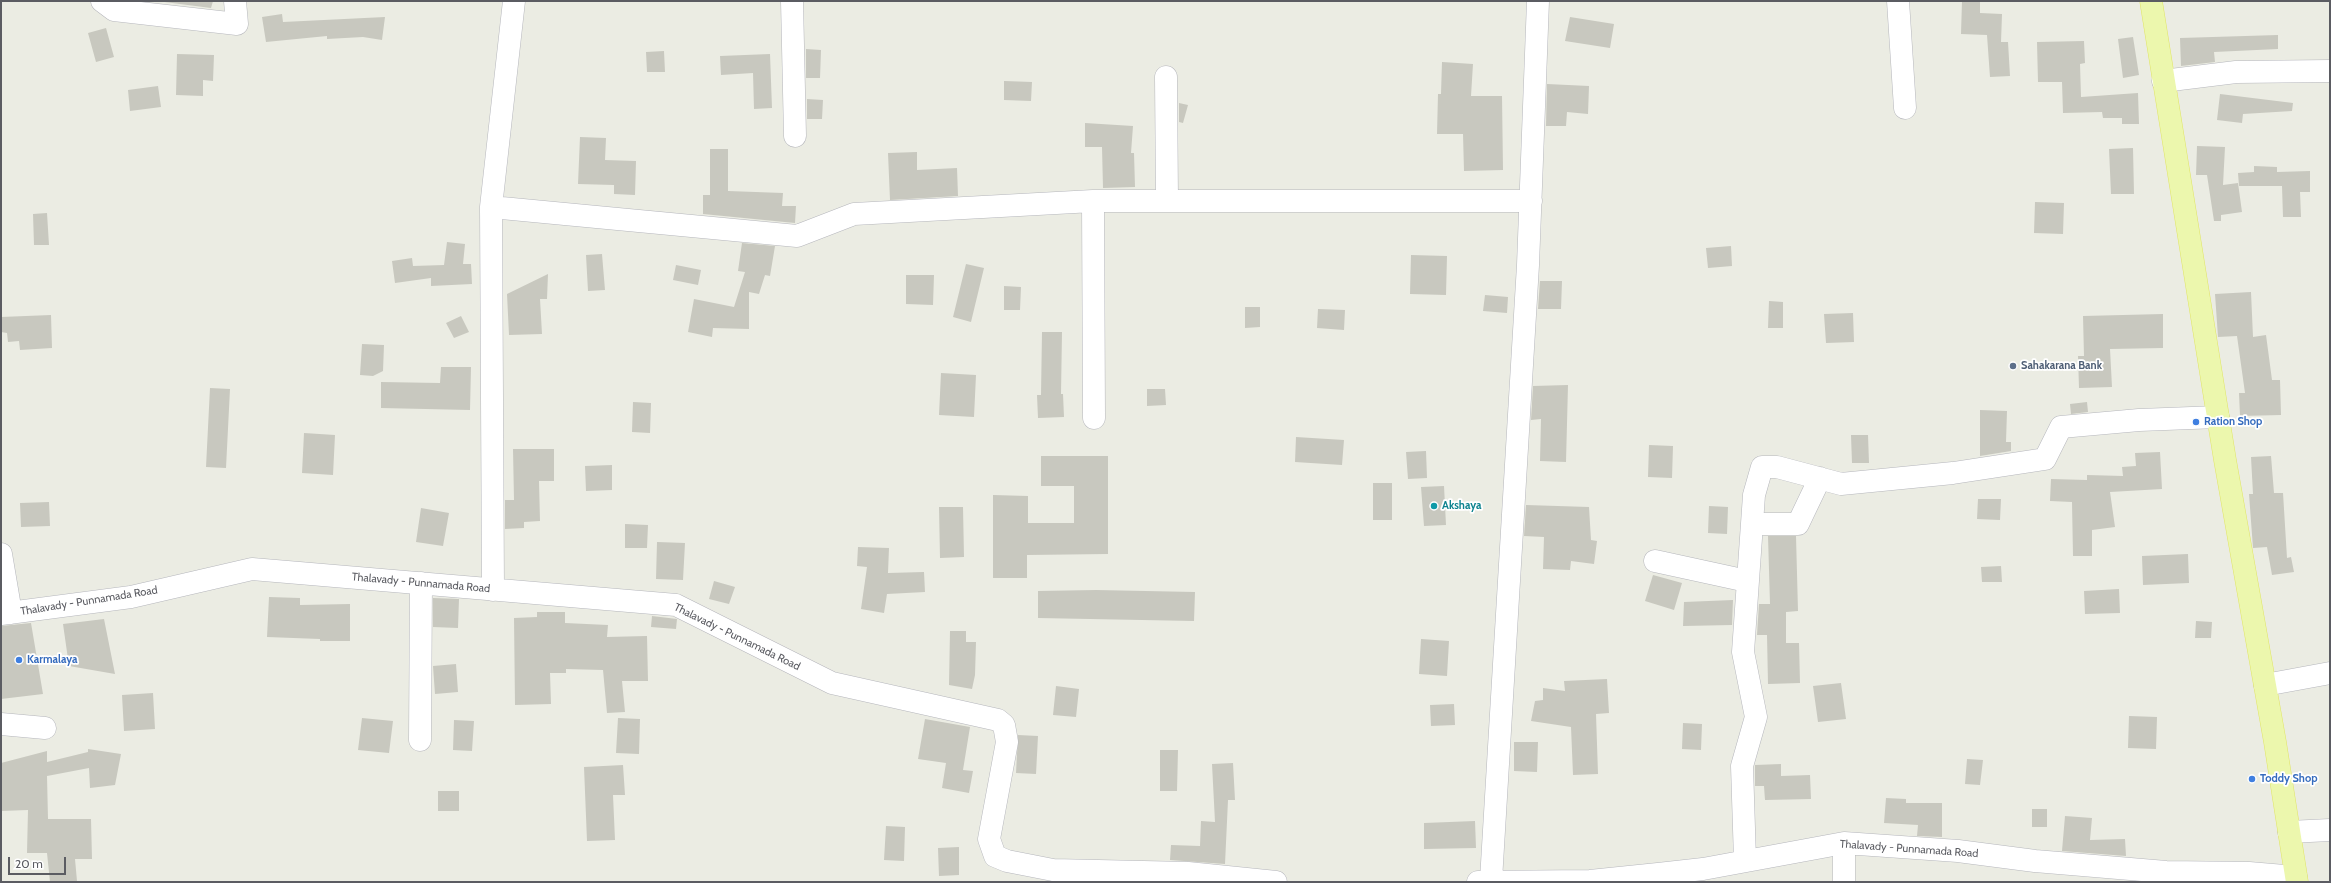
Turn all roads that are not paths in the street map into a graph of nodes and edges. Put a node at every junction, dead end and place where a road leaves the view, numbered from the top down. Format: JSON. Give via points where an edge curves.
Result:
{"nodes":[{"id":1,"x":102,"y":1,"type":"edge"},
{"id":2,"x":236,"y":1,"type":"edge"},
{"id":3,"x":514,"y":1,"type":"edge"},
{"id":4,"x":792,"y":1,"type":"edge"},
{"id":5,"x":1538,"y":1,"type":"edge"},
{"id":6,"x":1898,"y":1,"type":"edge"},
{"id":7,"x":2151,"y":1,"type":"edge"},
{"id":8,"x":2330,"y":71,"type":"edge"},
{"id":9,"x":1166,"y":77,"type":"dead end"},
{"id":10,"x":2164,"y":81,"type":"junction"},
{"id":11,"x":1905,"y":108,"type":"dead end"},
{"id":12,"x":795,"y":136,"type":"dead end"},
{"id":13,"x":1092,"y":201,"type":"junction"},
{"id":14,"x":1167,"y":201,"type":"junction"},
{"id":15,"x":1530,"y":201,"type":"junction"},
{"id":16,"x":491,"y":207,"type":"junction"},
{"id":17,"x":2218,"y":417,"type":"junction"},
{"id":18,"x":1094,"y":418,"type":"dead end"},
{"id":19,"x":1820,"y":478,"type":"junction"},
{"id":20,"x":1752,"y":524,"type":"junction"},
{"id":21,"x":1,"y":554,"type":"edge"},
{"id":22,"x":1655,"y":561,"type":"dead end"},
{"id":23,"x":1747,"y":581,"type":"junction"},
{"id":24,"x":421,"y":583,"type":"junction"},
{"id":25,"x":493,"y":590,"type":"junction"},
{"id":26,"x":6,"y":613,"type":"edge"},
{"id":27,"x":2330,"y":673,"type":"edge"},
{"id":28,"x":2265,"y":685,"type":"junction"},
{"id":29,"x":1,"y":724,"type":"edge"},
{"id":30,"x":45,"y":728,"type":"dead end"},
{"id":31,"x":420,"y":740,"type":"dead end"},
{"id":32,"x":2330,"y":830,"type":"edge"},
{"id":33,"x":2289,"y":832,"type":"junction"},
{"id":34,"x":1844,"y":843,"type":"junction"},
{"id":35,"x":1745,"y":860,"type":"junction"},
{"id":36,"x":1052,"y":876,"type":"edge"},
{"id":37,"x":1658,"y":878,"type":"edge"},
{"id":38,"x":2296,"y":880,"type":"edge"},
{"id":39,"x":1484,"y":881,"type":"edge"},
{"id":40,"x":1276,"y":882,"type":"edge"},
{"id":41,"x":1844,"y":882,"type":"edge"}],
"edges":[{"from":1,"to":2,"type":"street","via":[[114,10],[237,24]]},
{"from":3,"to":16,"type":"street"},
{"from":4,"to":12,"type":"street"},
{"from":5,"to":15,"type":"street"},
{"from":6,"to":11,"type":"street"},
{"from":7,"to":10,"type":"main road"},
{"from":8,"to":10,"type":"street","via":[[2236,72]]},
{"from":9,"to":14,"type":"street"},
{"from":10,"to":17,"type":"main road"},
{"from":13,"to":14,"type":"street"},
{"from":13,"to":16,"type":"street","via":[[854,214],[797,236]]},
{"from":13,"to":18,"type":"street"},
{"from":14,"to":15,"type":"street"},
{"from":15,"to":39,"type":"street"},
{"from":16,"to":25,"type":"street"},
{"from":17,"to":19,"type":"street","via":[[2139,420],[2061,427],[2045,459],[1954,474],[1841,484]]},
{"from":17,"to":28,"type":"main road"},
{"from":19,"to":20,"type":"street","via":[[1798,524]]},
{"from":19,"to":20,"type":"street","via":[[1777,467],[1762,467],[1754,495]]},
{"from":20,"to":23,"type":"street"},
{"from":21,"to":26,"type":"street"},
{"from":22,"to":23,"type":"street"},
{"from":23,"to":35,"type":"street","via":[[1743,652],[1756,717],[1742,766]]},
{"from":24,"to":25,"type":"street","name":"Thalavady - Punnamada Road"},
{"from":24,"to":26,"type":"street","name":"Thalavady - Punnamada Road","via":[[252,569],[131,597]]},
{"from":24,"to":31,"type":"street"},
{"from":25,"to":36,"type":"street","name":"Thalavady - Punnamada Road","via":[[676,605],[832,683],[998,720],[1004,725],[1007,742],[989,839],[991,846],[995,856]]},
{"from":27,"to":28,"type":"street"},
{"from":28,"to":33,"type":"main road"},
{"from":29,"to":30,"type":"street"},
{"from":32,"to":33,"type":"street"},
{"from":33,"to":38,"type":"main road"},
{"from":34,"to":35,"type":"street","name":"Thalavady - Punnamada Road"},
{"from":34,"to":38,"type":"street","name":"Thalavady - Punnamada Road","via":[[1958,851],[2035,862],[2166,872],[2249,873]]},
{"from":34,"to":41,"type":"street"},
{"from":35,"to":37,"type":"street","name":"Thalavady - Punnamada Road"},
{"from":36,"to":40,"type":"street","name":"Thalavady - Punnamada Road","via":[[1188,873]]},
{"from":37,"to":39,"type":"street","name":"Thalavady - Punnamada Road"}]}
